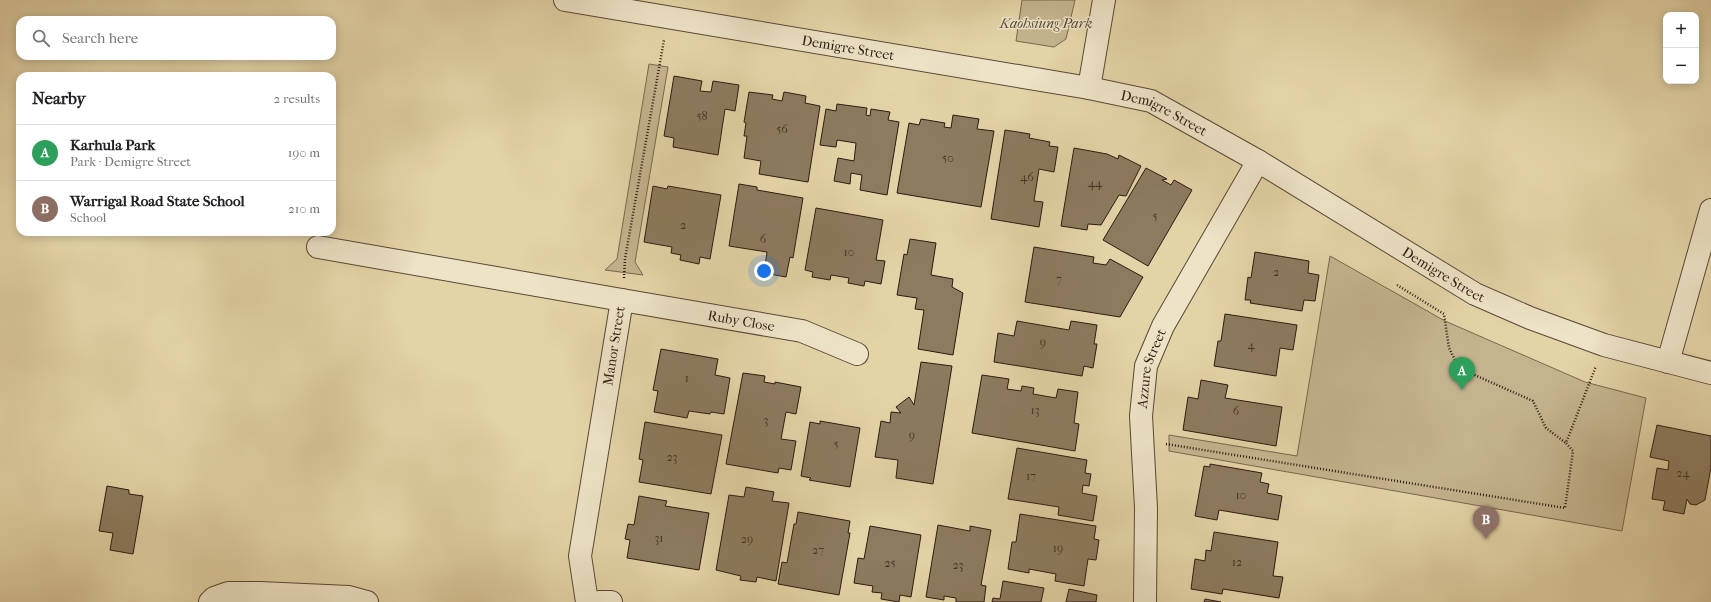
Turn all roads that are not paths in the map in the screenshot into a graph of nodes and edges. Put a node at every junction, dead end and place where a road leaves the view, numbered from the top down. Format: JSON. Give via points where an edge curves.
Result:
{"nodes":[{"id":1,"x":566,"y":0,"type":"edge"},
{"id":2,"x":1104,"y":0,"type":"edge"},
{"id":3,"x":1089,"y":88,"type":"junction"},
{"id":4,"x":1258,"y":161,"type":"junction"},
{"id":5,"x":1711,"y":210,"type":"edge"},
{"id":6,"x":318,"y":247,"type":"dead end"},
{"id":7,"x":622,"y":300,"type":"junction"},
{"id":8,"x":857,"y":354,"type":"dead end"},
{"id":9,"x":1668,"y":362,"type":"junction"},
{"id":10,"x":1711,"y":373,"type":"edge"},
{"id":11,"x":210,"y":602,"type":"edge"},
{"id":12,"x":367,"y":602,"type":"edge"},
{"id":13,"x":587,"y":602,"type":"edge"},
{"id":14,"x":599,"y":602,"type":"edge"},
{"id":15,"x":611,"y":602,"type":"edge"},
{"id":16,"x":1145,"y":602,"type":"edge"}],
"edges":[{"from":1,"to":3,"type":"street","name":"Demigre Street"},
{"from":2,"to":3,"type":"street"},
{"from":3,"to":4,"type":"street","name":"Demigre Street","via":[[1151,101]]},
{"from":4,"to":9,"type":"street","name":"Demigre Street","via":[[1475,294],[1530,318],[1604,345]]},
{"from":4,"to":16,"type":"street","name":"Azzure Street","via":[[1163,326],[1146,366],[1141,416],[1146,508]]},
{"from":5,"to":9,"type":"street"},
{"from":6,"to":7,"type":"street","name":"Manor Street"},
{"from":7,"to":8,"type":"street","name":"Ruby Close","via":[[802,331]]},
{"from":7,"to":13,"type":"street","name":"Manor Street","via":[[580,556]]},
{"from":9,"to":10,"type":"street","name":"Demigre Street"},
{"from":11,"to":12,"type":"street","via":[[228,593],[260,593],[349,597]]},
{"from":14,"to":15,"type":"street"}]}
